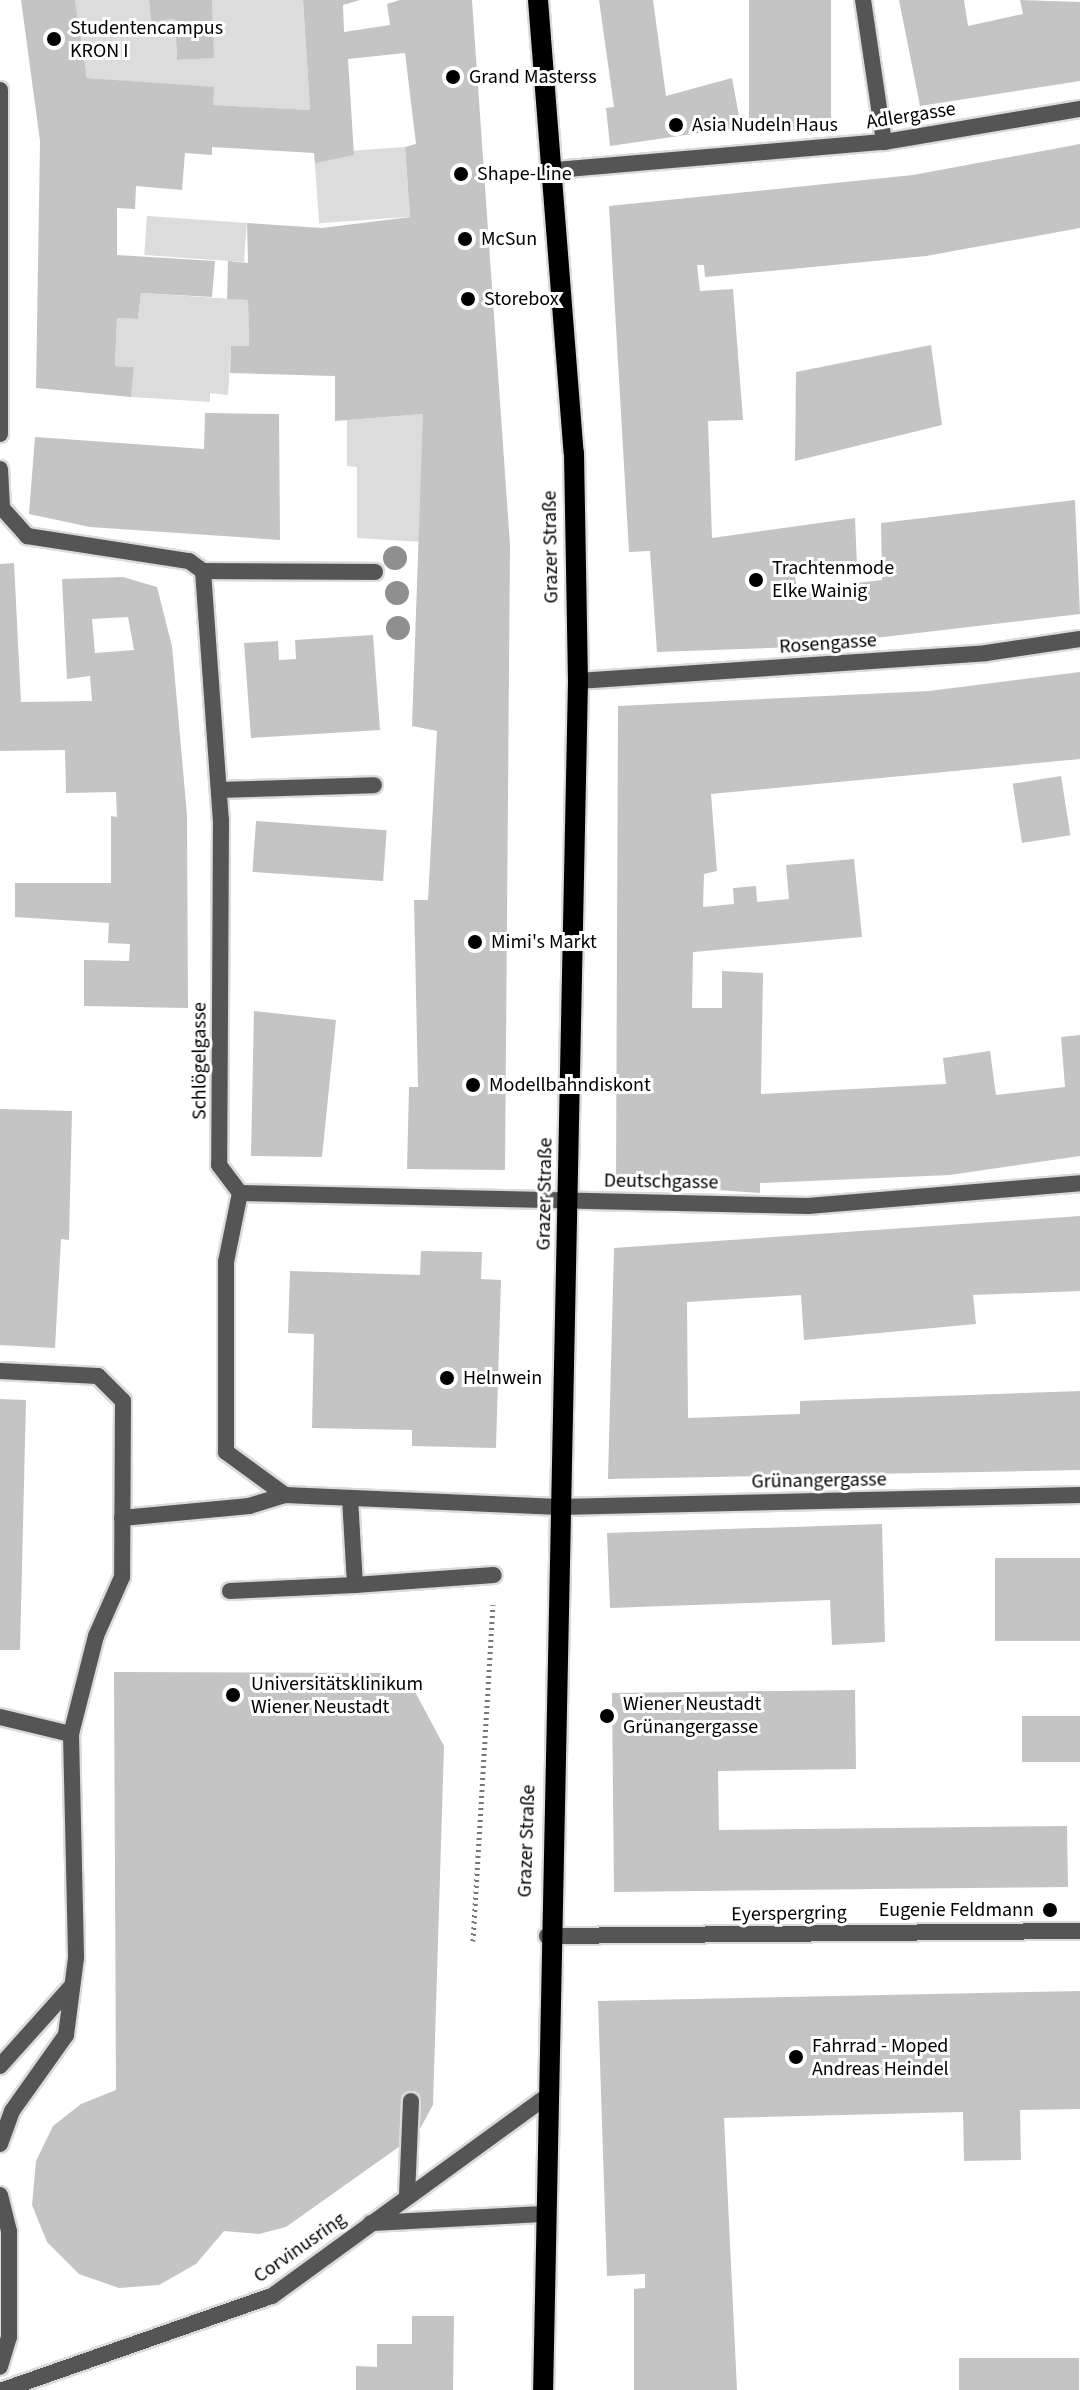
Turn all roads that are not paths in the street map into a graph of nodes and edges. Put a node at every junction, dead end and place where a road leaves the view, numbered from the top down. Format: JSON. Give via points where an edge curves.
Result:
{"nodes":[{"id":1,"x":538,"y":0,"type":"edge"},
{"id":2,"x":863,"y":0,"type":"edge"},
{"id":3,"x":0,"y":90,"type":"edge"},
{"id":4,"x":1080,"y":109,"type":"edge"},
{"id":5,"x":884,"y":142,"type":"junction"},
{"id":6,"x":555,"y":170,"type":"junction"},
{"id":7,"x":0,"y":434,"type":"edge"},
{"id":8,"x":0,"y":469,"type":"edge"},
{"id":9,"x":203,"y":571,"type":"junction"},
{"id":10,"x":375,"y":572,"type":"dead end"},
{"id":11,"x":1080,"y":639,"type":"edge"},
{"id":12,"x":578,"y":681,"type":"junction"},
{"id":13,"x":374,"y":785,"type":"dead end"},
{"id":14,"x":219,"y":790,"type":"junction"},
{"id":15,"x":1080,"y":1183,"type":"edge"},
{"id":16,"x":240,"y":1193,"type":"junction"},
{"id":17,"x":570,"y":1201,"type":"junction"},
{"id":18,"x":0,"y":1371,"type":"edge"},
{"id":19,"x":285,"y":1495,"type":"junction"},
{"id":20,"x":1080,"y":1495,"type":"edge"},
{"id":21,"x":350,"y":1498,"type":"junction"},
{"id":22,"x":559,"y":1507,"type":"junction"},
{"id":23,"x":122,"y":1518,"type":"junction"},
{"id":24,"x":494,"y":1575,"type":"road end"},
{"id":25,"x":355,"y":1585,"type":"junction"},
{"id":26,"x":230,"y":1591,"type":"dead end"},
{"id":27,"x":0,"y":1717,"type":"edge"},
{"id":28,"x":71,"y":1734,"type":"junction"},
{"id":29,"x":1080,"y":1931,"type":"edge"},
{"id":30,"x":547,"y":1936,"type":"junction"},
{"id":31,"x":70,"y":1988,"type":"junction"},
{"id":32,"x":0,"y":2066,"type":"edge"},
{"id":33,"x":546,"y":2097,"type":"junction"},
{"id":34,"x":411,"y":2101,"type":"dead end"},
{"id":35,"x":0,"y":2144,"type":"edge"},
{"id":36,"x":0,"y":2195,"type":"edge"},
{"id":37,"x":407,"y":2196,"type":"junction"},
{"id":38,"x":544,"y":2214,"type":"junction"},
{"id":39,"x":371,"y":2223,"type":"junction"},
{"id":40,"x":0,"y":2367,"type":"edge"},
{"id":41,"x":3,"y":2390,"type":"edge"},
{"id":42,"x":543,"y":2390,"type":"edge"}],
"edges":[{"from":1,"to":6,"type":"main road","name":"Grazer Straße"},
{"from":2,"to":5,"type":"street"},
{"from":3,"to":7,"type":"street"},
{"from":4,"to":5,"type":"street","name":"Adlergasse"},
{"from":5,"to":6,"type":"street","name":"Adlergasse"},
{"from":6,"to":12,"type":"main road","name":"Grazer Straße","via":[[574,453]]},
{"from":8,"to":9,"type":"street","via":[[2,508],[27,536],[189,561]]},
{"from":9,"to":10,"type":"street"},
{"from":9,"to":14,"type":"street","name":"Schlögelgasse"},
{"from":11,"to":12,"type":"street","name":"Rosengasse","via":[[986,653]]},
{"from":12,"to":17,"type":"main road","name":"Grazer Straße"},
{"from":13,"to":14,"type":"street"},
{"from":14,"to":16,"type":"street","name":"Schlögelgasse","via":[[219,1165]]},
{"from":15,"to":17,"type":"street","name":"Deutschgasse","via":[[808,1206]]},
{"from":16,"to":17,"type":"street","name":"Deutschgasse"},
{"from":16,"to":19,"type":"street","via":[[226,1262],[226,1452]]},
{"from":17,"to":22,"type":"main road","name":"Grazer Straße"},
{"from":18,"to":23,"type":"street","via":[[98,1376],[123,1401]]},
{"from":19,"to":21,"type":"street"},
{"from":19,"to":23,"type":"street","via":[[249,1506]]},
{"from":20,"to":22,"type":"street","name":"Grünangergasse"},
{"from":21,"to":22,"type":"street"},
{"from":21,"to":25,"type":"street"},
{"from":22,"to":30,"type":"main road","name":"Grazer Straße"},
{"from":23,"to":28,"type":"street","via":[[122,1577],[96,1636]]},
{"from":24,"to":25,"type":"street"},
{"from":25,"to":26,"type":"street"},
{"from":27,"to":28,"type":"street"},
{"from":28,"to":31,"type":"street","via":[[76,1958]]},
{"from":29,"to":30,"type":"street","name":"Eyerspergring"},
{"from":30,"to":33,"type":"main road","name":"Grazer Straße"},
{"from":31,"to":32,"type":"street"},
{"from":31,"to":35,"type":"street","via":[[66,2035],[12,2111]]},
{"from":33,"to":37,"type":"street","name":"Corvinusring"},
{"from":33,"to":38,"type":"main road","name":"Grazer Straße"},
{"from":34,"to":37,"type":"street"},
{"from":36,"to":40,"type":"street","via":[[9,2232],[9,2337]]},
{"from":37,"to":39,"type":"street","name":"Corvinusring"},
{"from":38,"to":39,"type":"street"},
{"from":38,"to":42,"type":"main road","name":"Grazer Straße"},
{"from":39,"to":41,"type":"street","name":"Corvinusring","via":[[272,2296]]}]}
